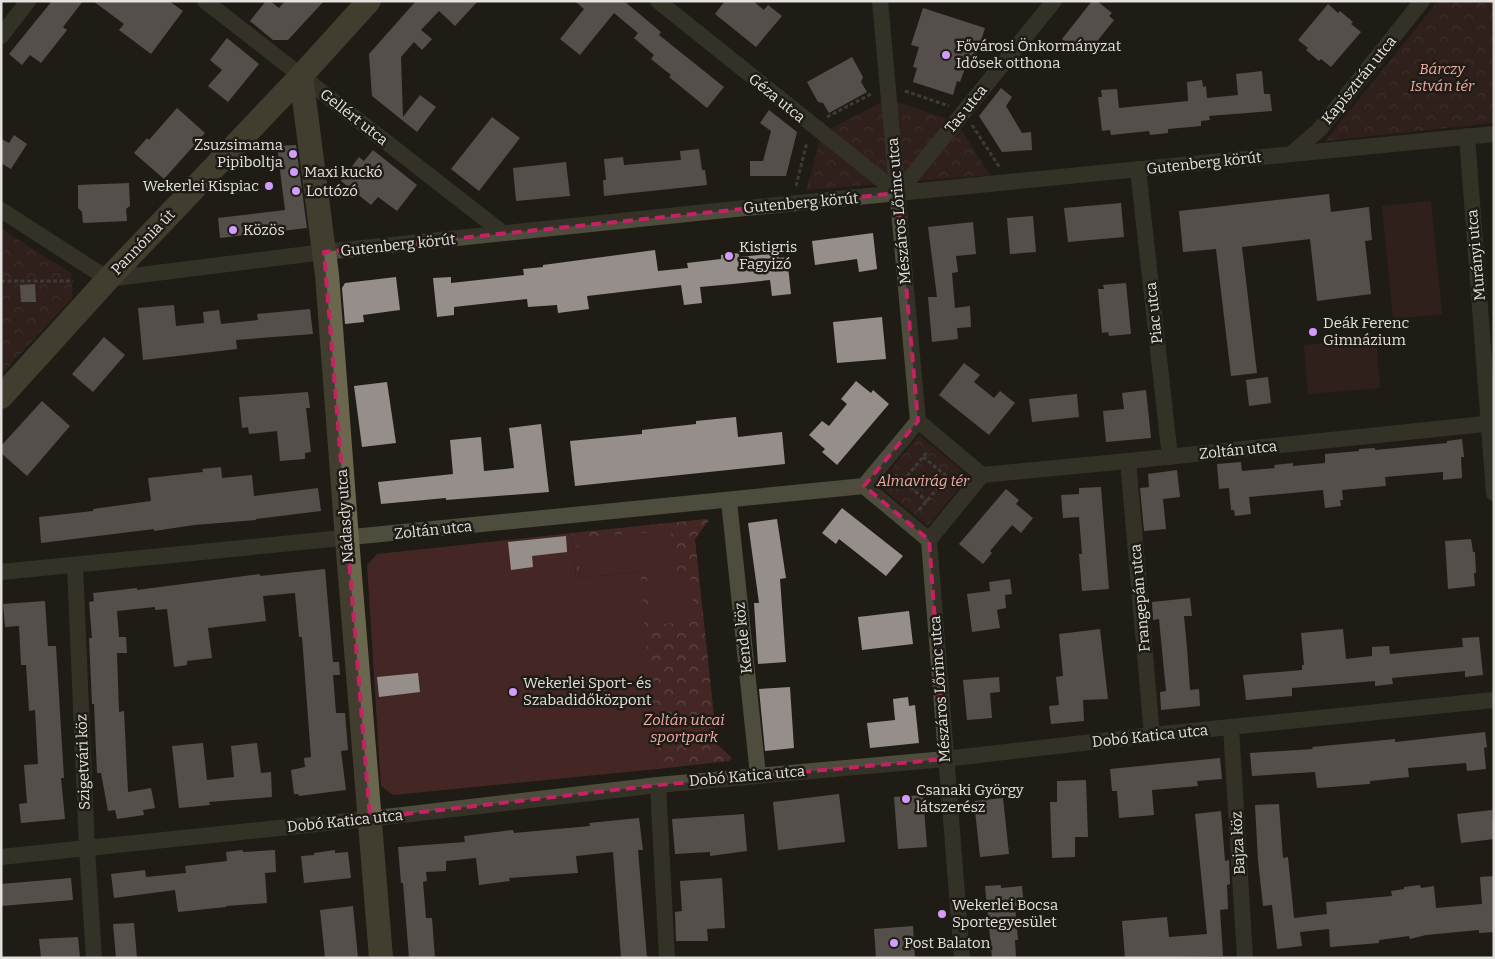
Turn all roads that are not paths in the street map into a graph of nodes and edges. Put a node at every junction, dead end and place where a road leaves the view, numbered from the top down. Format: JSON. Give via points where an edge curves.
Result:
{"nodes":[{"id":1,"x":28,"y":1,"type":"edge"},
{"id":2,"x":205,"y":1,"type":"edge"},
{"id":3,"x":369,"y":1,"type":"edge"},
{"id":4,"x":658,"y":1,"type":"edge"},
{"id":5,"x":880,"y":1,"type":"edge"},
{"id":6,"x":1054,"y":1,"type":"edge"},
{"id":7,"x":1422,"y":1,"type":"edge"},
{"id":8,"x":1,"y":36,"type":"edge"},
{"id":9,"x":301,"y":76,"type":"junction"},
{"id":10,"x":1494,"y":134,"type":"edge"},
{"id":11,"x":1467,"y":136,"type":"junction"},
{"id":12,"x":1291,"y":154,"type":"junction"},
{"id":13,"x":1138,"y":169,"type":"junction"},
{"id":14,"x":898,"y":194,"type":"junction"},
{"id":15,"x":1,"y":210,"type":"edge"},
{"id":16,"x":503,"y":233,"type":"junction"},
{"id":17,"x":324,"y":252,"type":"junction"},
{"id":18,"x":108,"y":279,"type":"junction"},
{"id":19,"x":1,"y":397,"type":"edge"},
{"id":20,"x":918,"y":421,"type":"junction"},
{"id":21,"x":1491,"y":423,"type":"edge"},
{"id":22,"x":1170,"y":457,"type":"junction"},
{"id":23,"x":1128,"y":461,"type":"junction"},
{"id":24,"x":982,"y":474,"type":"junction"},
{"id":25,"x":864,"y":486,"type":"junction"},
{"id":26,"x":1494,"y":493,"type":"edge"},
{"id":27,"x":728,"y":501,"type":"junction"},
{"id":28,"x":347,"y":539,"type":"junction"},
{"id":29,"x":929,"y":540,"type":"junction"},
{"id":30,"x":74,"y":566,"type":"junction"},
{"id":31,"x":1,"y":572,"type":"edge"},
{"id":32,"x":1494,"y":700,"type":"edge"},
{"id":33,"x":1231,"y":727,"type":"junction"},
{"id":34,"x":1152,"y":735,"type":"junction"},
{"id":35,"x":945,"y":759,"type":"junction"},
{"id":36,"x":758,"y":775,"type":"junction"},
{"id":37,"x":658,"y":785,"type":"junction"},
{"id":38,"x":370,"y":818,"type":"junction"},
{"id":39,"x":87,"y":849,"type":"junction"},
{"id":40,"x":1,"y":857,"type":"edge"},
{"id":41,"x":94,"y":958,"type":"edge"},
{"id":42,"x":381,"y":958,"type":"edge"},
{"id":43,"x":667,"y":958,"type":"edge"},
{"id":44,"x":962,"y":958,"type":"edge"},
{"id":45,"x":1244,"y":958,"type":"edge"}],
"edges":[{"from":1,"to":8,"type":"street"},
{"from":2,"to":9,"type":"street","name":"Gellért utca"},
{"from":3,"to":9,"type":"street","name":"Pannónia út"},
{"from":4,"to":14,"type":"street","name":"Géza utca"},
{"from":5,"to":14,"type":"street","name":"Mészáros Lőrinc utca"},
{"from":6,"to":14,"type":"street","name":"Tas utca"},
{"from":7,"to":12,"type":"street","name":"Kapisztrán utca","via":[[1318,130]]},
{"from":9,"to":16,"type":"street","name":"Gellért utca"},
{"from":9,"to":17,"type":"street","name":"Nádasdy utca"},
{"from":9,"to":18,"type":"street","name":"Pannónia út"},
{"from":10,"to":11,"type":"street","name":"Gutenberg körút"},
{"from":11,"to":12,"type":"street","name":"Gutenberg körút"},
{"from":11,"to":21,"type":"street","name":"Murányi utca"},
{"from":12,"to":13,"type":"street","name":"Gutenberg körút"},
{"from":13,"to":14,"type":"street","name":"Gutenberg körút"},
{"from":13,"to":22,"type":"street","name":"Piac utca"},
{"from":14,"to":16,"type":"street","name":"Gutenberg körút"},
{"from":14,"to":20,"type":"street","name":"Mészáros Lőrinc utca"},
{"from":15,"to":18,"type":"street"},
{"from":16,"to":17,"type":"street","name":"Gutenberg körút"},
{"from":17,"to":18,"type":"street","name":"Gutenberg körút"},
{"from":17,"to":28,"type":"street","name":"Nádasdy utca"},
{"from":18,"to":19,"type":"street","name":"Pannónia út"},
{"from":20,"to":24,"type":"street"},
{"from":20,"to":25,"type":"street"},
{"from":21,"to":22,"type":"street","name":"Zoltán utca"},
{"from":21,"to":26,"type":"street","name":"Murányi utca"},
{"from":22,"to":23,"type":"street","name":"Zoltán utca"},
{"from":23,"to":24,"type":"street","name":"Zoltán utca"},
{"from":23,"to":34,"type":"street","name":"Frangepán utca"},
{"from":24,"to":29,"type":"street"},
{"from":25,"to":27,"type":"street","name":"Zoltán utca"},
{"from":25,"to":29,"type":"street"},
{"from":27,"to":28,"type":"street","name":"Zoltán utca"},
{"from":27,"to":36,"type":"street","name":"Kende köz"},
{"from":28,"to":30,"type":"street","name":"Zoltán utca"},
{"from":28,"to":38,"type":"street","name":"Nádasdy utca"},
{"from":29,"to":35,"type":"street","name":"Mészáros Lőrinc utca"},
{"from":30,"to":31,"type":"street","name":"Zoltán utca"},
{"from":30,"to":39,"type":"street","name":"Szigetvári köz"},
{"from":32,"to":33,"type":"street","name":"Dobó Katica utca"},
{"from":33,"to":34,"type":"street","name":"Dobó Katica utca"},
{"from":33,"to":45,"type":"street","name":"Bajza köz"},
{"from":34,"to":35,"type":"street","name":"Dobó Katica utca"},
{"from":35,"to":36,"type":"street","name":"Dobó Katica utca"},
{"from":35,"to":44,"type":"street","name":"Mészáros Lőrinc utca"},
{"from":36,"to":37,"type":"street","name":"Dobó Katica utca"},
{"from":37,"to":38,"type":"street","name":"Dobó Katica utca"},
{"from":37,"to":43,"type":"street"},
{"from":38,"to":39,"type":"street","name":"Dobó Katica utca"},
{"from":38,"to":42,"type":"street","name":"Nádasdy utca"},
{"from":39,"to":40,"type":"street","name":"Dobó Katica utca"},
{"from":39,"to":41,"type":"street","name":"Szigetvári köz"}]}
